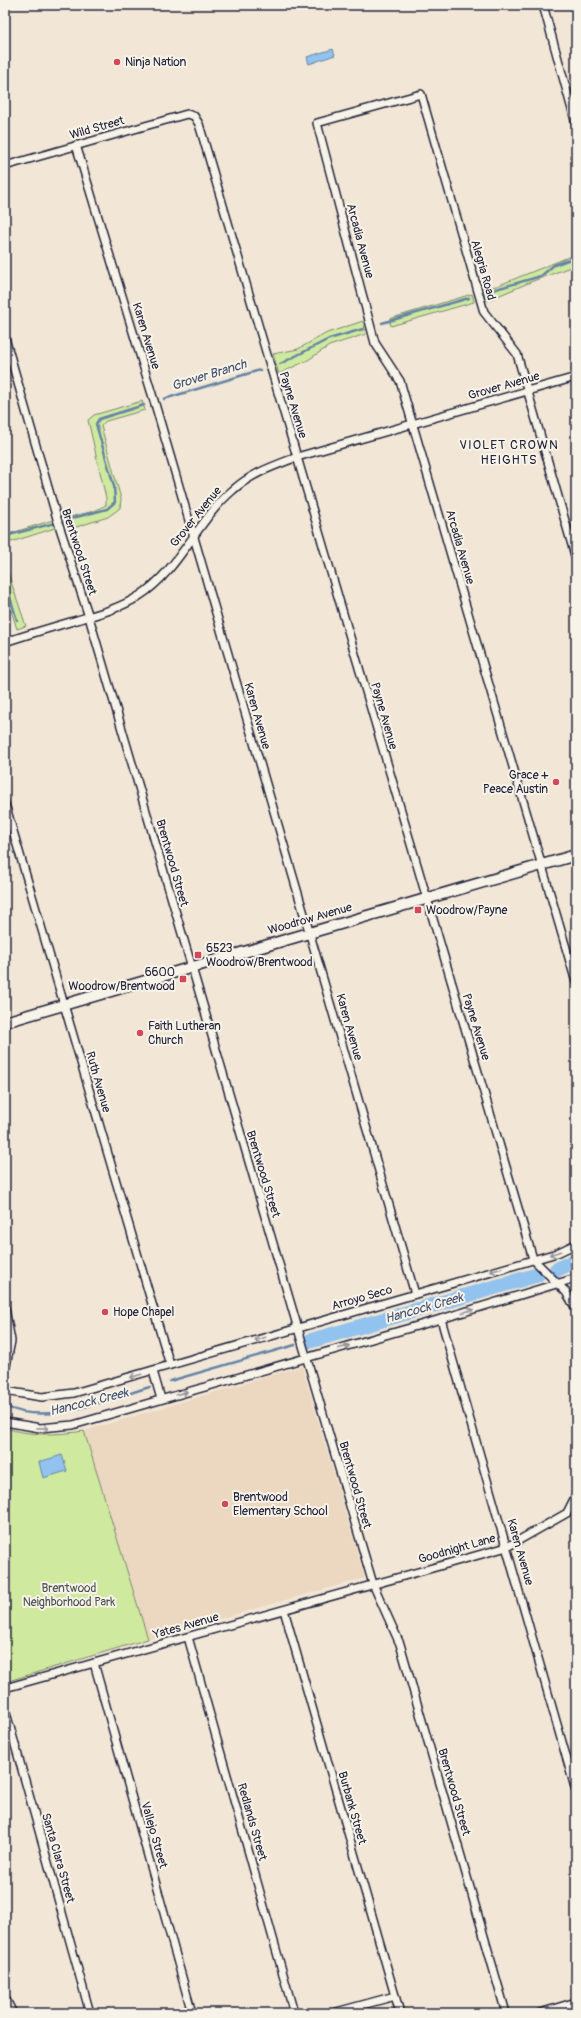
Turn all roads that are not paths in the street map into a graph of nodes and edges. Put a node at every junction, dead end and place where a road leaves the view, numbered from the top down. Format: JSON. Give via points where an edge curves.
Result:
{"nodes":[{"id":1,"x":544,"y":5,"type":"edge"},
{"id":2,"x":194,"y":116,"type":"joint"},
{"id":3,"x":317,"y":123,"type":"joint"},
{"id":4,"x":576,"y":124,"type":"edge"},
{"id":5,"x":76,"y":145,"type":"junction"},
{"id":6,"x":5,"y":166,"type":"edge"},
{"id":7,"x":5,"y":338,"type":"edge"},
{"id":8,"x":576,"y":377,"type":"edge"},
{"id":9,"x":527,"y":391,"type":"junction"},
{"id":10,"x":413,"y":424,"type":"junction"},
{"id":11,"x":298,"y":457,"type":"junction"},
{"id":12,"x":193,"y":537,"type":"junction"},
{"id":13,"x":576,"y":559,"type":"edge"},
{"id":14,"x":89,"y":617,"type":"junction"},
{"id":15,"x":5,"y":642,"type":"edge"},
{"id":16,"x":5,"y":804,"type":"edge"},
{"id":17,"x":576,"y":855,"type":"edge"},
{"id":18,"x":541,"y":865,"type":"junction"},
{"id":19,"x":426,"y":898,"type":"junction"},
{"id":20,"x":309,"y":932,"type":"junction"},
{"id":21,"x":191,"y":968,"type":"junction"},
{"id":22,"x":576,"y":982,"type":"edge"},
{"id":23,"x":63,"y":1005,"type":"junction"},
{"id":24,"x":5,"y":1022,"type":"edge"},
{"id":25,"x":576,"y":1244,"type":"edge"},
{"id":26,"x":533,"y":1259,"type":"junction"},
{"id":27,"x":576,"y":1278,"type":"edge"},
{"id":28,"x":557,"y":1284,"type":"junction"},
{"id":29,"x":416,"y":1294,"type":"junction"},
{"id":30,"x":5,"y":1308,"type":"edge"},
{"id":31,"x":576,"y":1309,"type":"edge"},
{"id":32,"x":441,"y":1319,"type":"junction"},
{"id":33,"x":298,"y":1328,"type":"junction"},
{"id":34,"x":306,"y":1357,"type":"junction"},
{"id":35,"x":170,"y":1365,"type":"junction"},
{"id":36,"x":153,"y":1371,"type":"junction"},
{"id":37,"x":5,"y":1372,"type":"edge"},
{"id":38,"x":5,"y":1391,"type":"edge"},
{"id":39,"x":161,"y":1399,"type":"junction"},
{"id":40,"x":5,"y":1422,"type":"edge"},
{"id":41,"x":576,"y":1494,"type":"edge"},
{"id":42,"x":567,"y":1513,"type":"junction"},
{"id":43,"x":576,"y":1515,"type":"edge"},
{"id":44,"x":507,"y":1547,"type":"junction"},
{"id":45,"x":373,"y":1584,"type":"junction"},
{"id":46,"x":284,"y":1610,"type":"junction"},
{"id":47,"x":188,"y":1637,"type":"junction"},
{"id":48,"x":94,"y":1663,"type":"junction"},
{"id":49,"x":5,"y":1688,"type":"edge"},
{"id":50,"x":5,"y":1709,"type":"edge"},
{"id":51,"x":576,"y":1791,"type":"edge"},
{"id":52,"x":395,"y":1996,"type":"junction"},
{"id":53,"x":5,"y":2001,"type":"edge"},
{"id":54,"x":576,"y":2002,"type":"edge"},
{"id":55,"x":11,"y":2013,"type":"edge"},
{"id":56,"x":90,"y":2013,"type":"edge"},
{"id":57,"x":192,"y":2013,"type":"edge"},
{"id":58,"x":294,"y":2013,"type":"edge"},
{"id":59,"x":333,"y":2013,"type":"edge"},
{"id":60,"x":400,"y":2013,"type":"edge"},
{"id":61,"x":506,"y":2013,"type":"edge"},
{"id":62,"x":540,"y":2013,"type":"edge"}],
"edges":[{"from":1,"to":4,"type":"street"},
{"from":2,"to":5,"type":"street","name":"Wild Street","via":[[187,114]]},
{"from":2,"to":11,"type":"street","name":"Payne Avenue","via":[[199,124]]},
{"from":3,"to":9,"type":"street","name":"Alegria Road","via":[[421,94],[484,312],[517,354]]},
{"from":3,"to":10,"type":"street","name":"Arcadia Avenue","via":[[375,343],[400,381]]},
{"from":5,"to":6,"type":"street","name":"Wild Street"},
{"from":5,"to":12,"type":"street","name":"Karen Avenue"},
{"from":7,"to":14,"type":"street","name":"Brentwood Street","via":[[58,522]]},
{"from":8,"to":9,"type":"street","name":"Grover Avenue"},
{"from":9,"to":10,"type":"street","name":"Grover Avenue"},
{"from":9,"to":13,"type":"street","name":"Alegria Road"},
{"from":10,"to":11,"type":"street","name":"Grover Avenue"},
{"from":10,"to":18,"type":"street","name":"Arcadia Avenue"},
{"from":11,"to":12,"type":"street","name":"Grover Avenue","via":[[267,468],[232,490]]},
{"from":11,"to":19,"type":"street","name":"Payne Avenue"},
{"from":12,"to":14,"type":"street","name":"Grover Avenue","via":[[156,583],[139,596]]},
{"from":12,"to":20,"type":"street","name":"Karen Avenue"},
{"from":14,"to":15,"type":"street","name":"Grover Avenue"},
{"from":14,"to":21,"type":"street","name":"Brentwood Street"},
{"from":16,"to":23,"type":"street","name":"Ruth Avenue"},
{"from":17,"to":18,"type":"street","name":"Woodrow Avenue"},
{"from":18,"to":19,"type":"street","name":"Woodrow Avenue"},
{"from":18,"to":22,"type":"street","name":"Arcadia Avenue"},
{"from":19,"to":20,"type":"street","name":"Woodrow Avenue"},
{"from":19,"to":26,"type":"street","name":"Payne Avenue"},
{"from":20,"to":21,"type":"street","name":"Woodrow Avenue"},
{"from":20,"to":29,"type":"street","name":"Karen Avenue"},
{"from":21,"to":23,"type":"street","name":"Woodrow Avenue"},
{"from":21,"to":33,"type":"street","name":"Brentwood Street"},
{"from":23,"to":24,"type":"street","name":"Woodrow Avenue"},
{"from":23,"to":35,"type":"street","name":"Ruth Avenue"},
{"from":25,"to":26,"type":"street","name":"Arroyo Seco","one_way":true,"via":[[557,1253]]},
{"from":26,"to":28,"type":"street","name":"Payne Avenue"},
{"from":26,"to":29,"type":"street","name":"Arroyo Seco","one_way":true},
{"from":27,"to":28,"type":"street"},
{"from":28,"to":31,"type":"street","name":"Payne Avenue","via":[[566,1292]]},
{"from":32,"to":28,"type":"street","one_way":true},
{"from":29,"to":33,"type":"street","name":"Arroyo Seco"},
{"from":30,"to":37,"type":"street","via":[[11,1341]]},
{"from":34,"to":32,"type":"street","one_way":true},
{"from":32,"to":44,"type":"street","name":"Karen Avenue"},
{"from":33,"to":34,"type":"street","name":"Brentwood Street"},
{"from":33,"to":35,"type":"street","name":"Arroyo Seco","one_way":true},
{"from":39,"to":34,"type":"street","one_way":true},
{"from":34,"to":45,"type":"street","name":"Brentwood Street"},
{"from":35,"to":36,"type":"street","name":"Arroyo Seco"},
{"from":36,"to":38,"type":"street","name":"Arroyo Seco","one_way":true,"via":[[61,1395],[30,1396]]},
{"from":36,"to":39,"type":"street"},
{"from":40,"to":39,"type":"street","one_way":true,"via":[[28,1428],[73,1425]]},
{"from":41,"to":42,"type":"street"},
{"from":42,"to":43,"type":"street"},
{"from":42,"to":44,"type":"street","name":"Goodnight Lane"},
{"from":44,"to":45,"type":"street","name":"Goodnight Lane"},
{"from":44,"to":51,"type":"street","name":"Karen Avenue"},
{"from":45,"to":46,"type":"street","name":"Yates Avenue"},
{"from":45,"to":61,"type":"street","name":"Brentwood Street","via":[[400,1644]]},
{"from":46,"to":47,"type":"street","name":"Yates Avenue"},
{"from":46,"to":52,"type":"street","name":"Burbank Street"},
{"from":47,"to":48,"type":"street","name":"Yates Avenue"},
{"from":47,"to":58,"type":"street","name":"Redlands Street"},
{"from":48,"to":49,"type":"street","name":"Yates Avenue"},
{"from":48,"to":57,"type":"street","name":"Vallejo Street"},
{"from":50,"to":56,"type":"street","name":"Santa Clara Street"},
{"from":52,"to":59,"type":"street"},
{"from":52,"to":60,"type":"street","name":"Burbank Street"},
{"from":53,"to":55,"type":"street"},
{"from":54,"to":62,"type":"street"}]}
